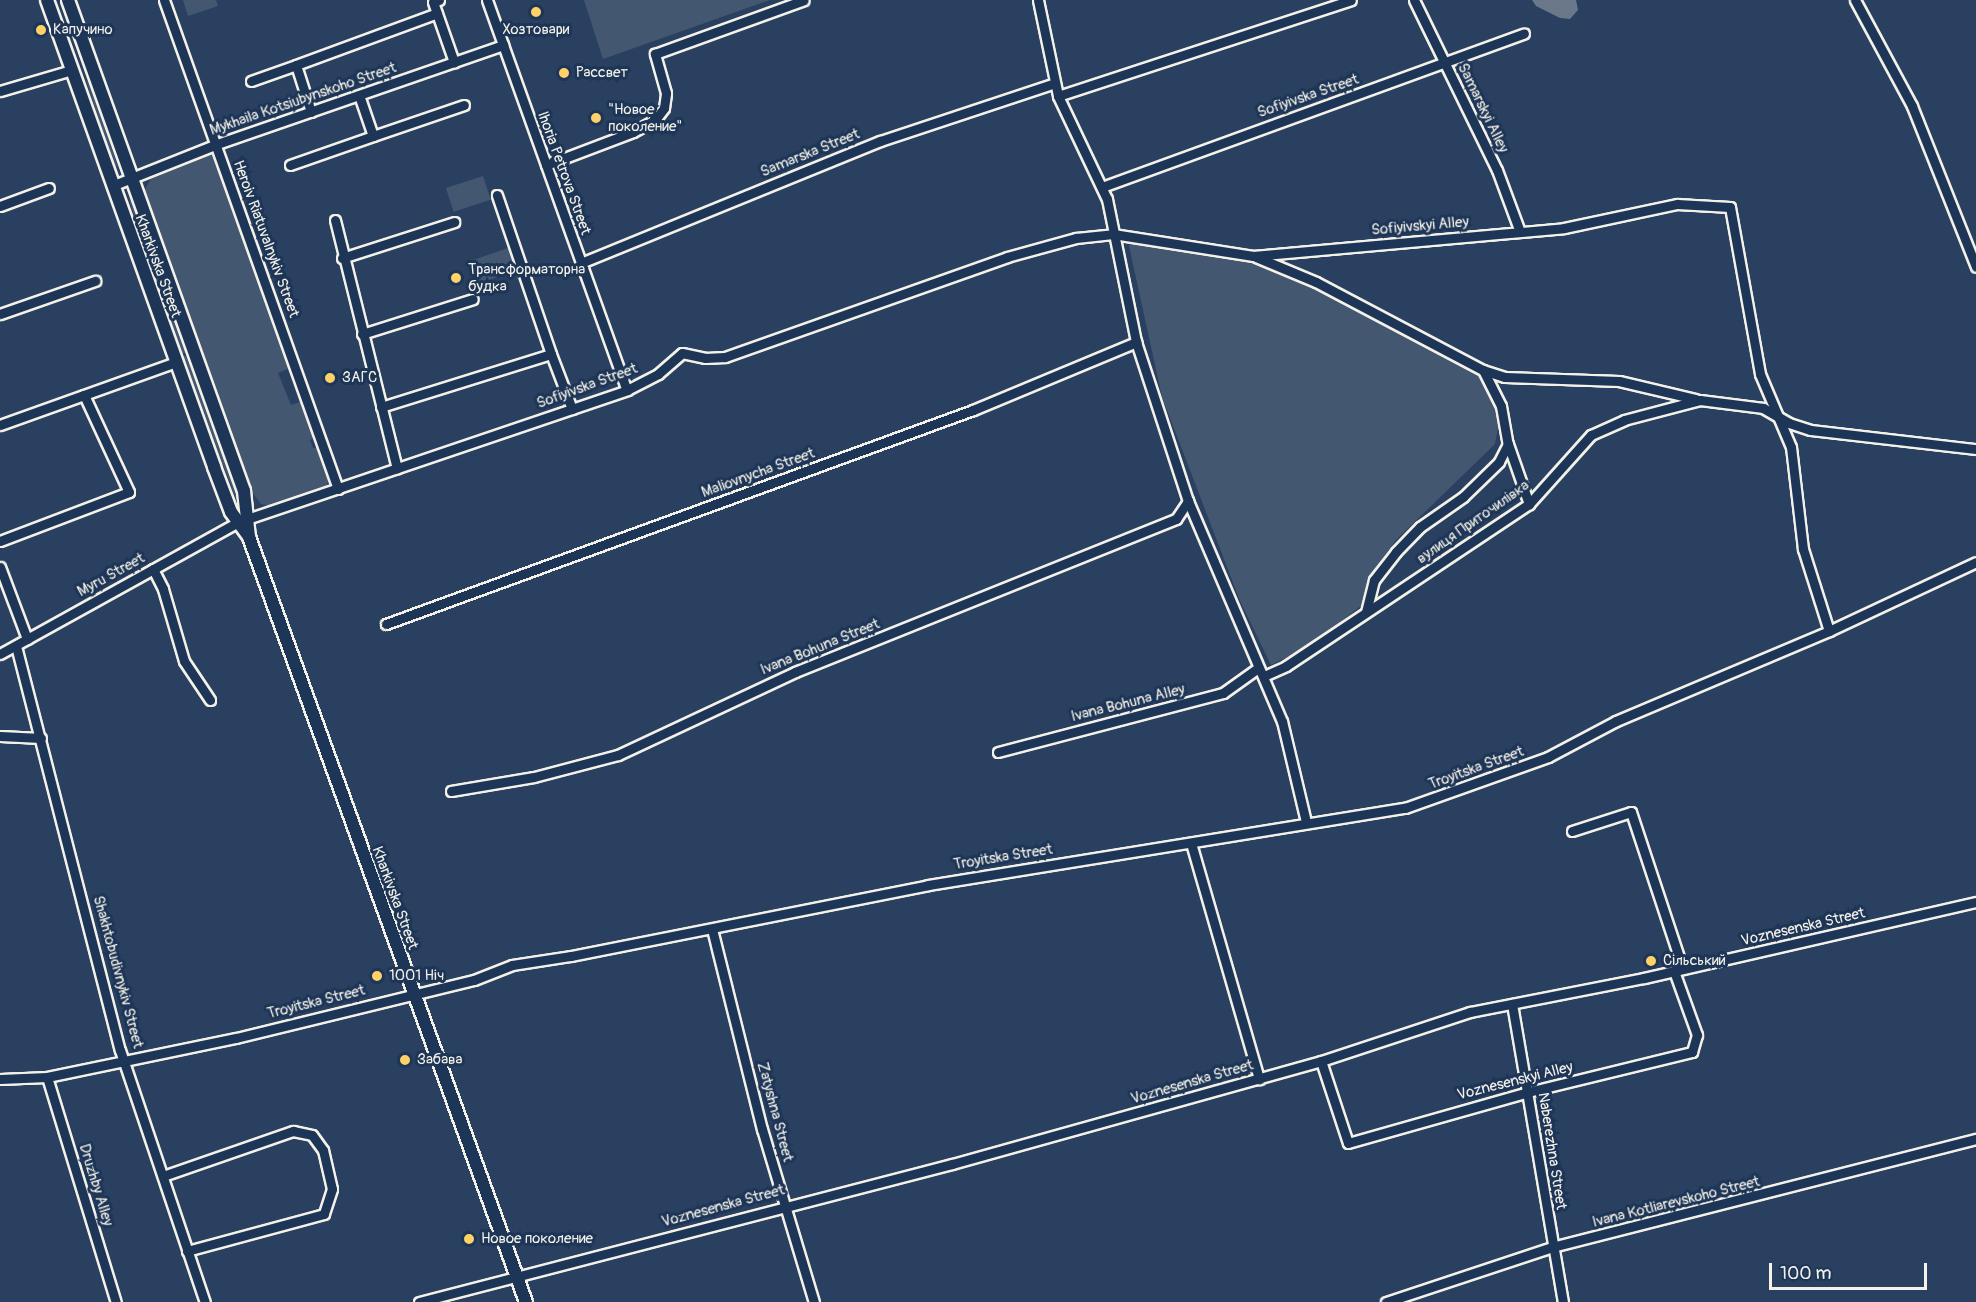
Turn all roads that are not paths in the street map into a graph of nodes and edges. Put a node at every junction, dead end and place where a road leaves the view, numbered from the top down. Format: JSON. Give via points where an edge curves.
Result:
{"nodes":[{"id":1,"x":48,"y":0,"type":"edge"},
{"id":2,"x":68,"y":0,"type":"edge"},
{"id":3,"x":164,"y":0,"type":"edge"},
{"id":4,"x":440,"y":0,"type":"edge"},
{"id":5,"x":487,"y":0,"type":"edge"},
{"id":6,"x":804,"y":0,"type":"edge"},
{"id":7,"x":1038,"y":0,"type":"edge"},
{"id":8,"x":1351,"y":0,"type":"edge"},
{"id":9,"x":1414,"y":0,"type":"edge"},
{"id":10,"x":1855,"y":0,"type":"edge"},
{"id":11,"x":437,"y":13,"type":"junction"},
{"id":12,"x":1524,"y":33,"type":"dead end"},
{"id":13,"x":503,"y":45,"type":"junction"},
{"id":14,"x":91,"y":63,"type":"junction"},
{"id":15,"x":454,"y":63,"type":"junction"},
{"id":16,"x":1444,"y":64,"type":"junction"},
{"id":17,"x":296,"y":65,"type":"junction"},
{"id":18,"x":72,"y":70,"type":"junction"},
{"id":19,"x":250,"y":81,"type":"dead end"},
{"id":20,"x":1054,"y":83,"type":"junction"},
{"id":21,"x":0,"y":91,"type":"edge"},
{"id":22,"x":360,"y":95,"type":"junction"},
{"id":23,"x":1058,"y":96,"type":"junction"},
{"id":24,"x":464,"y":105,"type":"dead end"},
{"id":25,"x":311,"y":112,"type":"junction"},
{"id":26,"x":373,"y":136,"type":"junction"},
{"id":27,"x":217,"y":144,"type":"junction"},
{"id":28,"x":290,"y":165,"type":"dead end"},
{"id":29,"x":546,"y":165,"type":"junction"},
{"id":30,"x":132,"y":178,"type":"junction"},
{"id":31,"x":114,"y":185,"type":"junction"},
{"id":32,"x":1101,"y":187,"type":"junction"},
{"id":33,"x":49,"y":188,"type":"dead end"},
{"id":34,"x":497,"y":195,"type":"dead end"},
{"id":35,"x":0,"y":206,"type":"edge"},
{"id":36,"x":335,"y":220,"type":"dead end"},
{"id":37,"x":454,"y":222,"type":"dead end"},
{"id":38,"x":1520,"y":232,"type":"junction"},
{"id":39,"x":1113,"y":234,"type":"junction"},
{"id":40,"x":1253,"y":256,"type":"junction"},
{"id":41,"x":342,"y":258,"type":"junction"},
{"id":42,"x":581,"y":263,"type":"junction"},
{"id":43,"x":1976,"y":267,"type":"edge"},
{"id":44,"x":95,"y":281,"type":"dead end"},
{"id":45,"x":473,"y":299,"type":"dead end"},
{"id":46,"x":0,"y":314,"type":"edge"},
{"id":47,"x":362,"y":334,"type":"junction"},
{"id":48,"x":1136,"y":342,"type":"junction"},
{"id":49,"x":551,"y":354,"type":"junction"},
{"id":50,"x":176,"y":362,"type":"junction"},
{"id":51,"x":1483,"y":370,"type":"junction"},
{"id":52,"x":627,"y":390,"type":"junction"},
{"id":53,"x":84,"y":395,"type":"junction"},
{"id":54,"x":1700,"y":400,"type":"junction"},
{"id":55,"x":381,"y":408,"type":"junction"},
{"id":56,"x":572,"y":409,"type":"junction"},
{"id":57,"x":1781,"y":418,"type":"junction"},
{"id":58,"x":0,"y":425,"type":"edge"},
{"id":59,"x":1976,"y":442,"type":"edge"},
{"id":60,"x":1508,"y":444,"type":"junction"},
{"id":61,"x":1957,"y":445,"type":"junction"},
{"id":62,"x":1976,"y":449,"type":"edge"},
{"id":63,"x":398,"y":468,"type":"junction"},
{"id":64,"x":338,"y":489,"type":"junction"},
{"id":65,"x":1188,"y":501,"type":"junction"},
{"id":66,"x":1529,"y":504,"type":"junction"},
{"id":67,"x":244,"y":520,"type":"junction"},
{"id":68,"x":0,"y":541,"type":"edge"},
{"id":69,"x":1976,"y":562,"type":"edge"},
{"id":70,"x":0,"y":567,"type":"edge"},
{"id":71,"x":153,"y":569,"type":"junction"},
{"id":72,"x":1366,"y":611,"type":"junction"},
{"id":73,"x":386,"y":624,"type":"dead end"},
{"id":74,"x":1829,"y":631,"type":"junction"},
{"id":75,"x":27,"y":639,"type":"junction"},
{"id":76,"x":16,"y":646,"type":"junction"},
{"id":77,"x":0,"y":654,"type":"edge"},
{"id":78,"x":1261,"y":672,"type":"junction"},
{"id":79,"x":210,"y":700,"type":"dead end"},
{"id":80,"x":0,"y":736,"type":"edge"},
{"id":81,"x":41,"y":738,"type":"junction"},
{"id":82,"x":998,"y":752,"type":"dead end"},
{"id":83,"x":451,"y":791,"type":"dead end"},
{"id":84,"x":1306,"y":822,"type":"junction"},
{"id":85,"x":1572,"y":831,"type":"dead end"},
{"id":86,"x":1191,"y":843,"type":"junction"},
{"id":87,"x":1976,"y":902,"type":"edge"},
{"id":88,"x":712,"y":929,"type":"junction"},
{"id":89,"x":1678,"y":970,"type":"junction"},
{"id":90,"x":414,"y":993,"type":"junction"},
{"id":91,"x":1512,"y":1004,"type":"junction"},
{"id":92,"x":1321,"y":1061,"type":"junction"},
{"id":93,"x":126,"y":1062,"type":"junction"},
{"id":94,"x":47,"y":1077,"type":"junction"},
{"id":95,"x":0,"y":1079,"type":"edge"},
{"id":96,"x":1259,"y":1079,"type":"junction"},
{"id":97,"x":1528,"y":1092,"type":"junction"},
{"id":98,"x":1976,"y":1139,"type":"edge"},
{"id":99,"x":164,"y":1176,"type":"junction"},
{"id":100,"x":785,"y":1204,"type":"junction"},
{"id":101,"x":1552,"y":1247,"type":"junction"},
{"id":102,"x":187,"y":1251,"type":"junction"},
{"id":103,"x":516,"y":1276,"type":"junction"},
{"id":104,"x":116,"y":1302,"type":"edge"},
{"id":105,"x":205,"y":1302,"type":"edge"},
{"id":106,"x":419,"y":1302,"type":"edge"},
{"id":107,"x":526,"y":1302,"type":"edge"},
{"id":108,"x":814,"y":1302,"type":"edge"},
{"id":109,"x":1386,"y":1302,"type":"edge"},
{"id":110,"x":1563,"y":1302,"type":"edge"}],
"edges":[{"from":1,"to":18,"type":"street","name":"Kharkivska Street"},
{"from":2,"to":14,"type":"street","name":"Kharkivska Street"},
{"from":3,"to":27,"type":"street","name":"Heroiv Riatuvalnykiv Street"},
{"from":4,"to":11,"type":"street","via":[[433,2]]},
{"from":5,"to":13,"type":"street","name":"Ihoria Petrova Street"},
{"from":6,"to":29,"type":"street","via":[[655,54],[666,93],[664,108],[655,120]]},
{"from":7,"to":20,"type":"street"},
{"from":8,"to":23,"type":"street"},
{"from":9,"to":16,"type":"street","name":"Samarskyi Alley"},
{"from":10,"to":43,"type":"street","via":[[1912,106]]},
{"from":11,"to":15,"type":"street"},
{"from":11,"to":17,"type":"street"},
{"from":12,"to":16,"type":"street","name":"Sofiyivska Street"},
{"from":13,"to":15,"type":"street","name":"Mykhaila Kotsiubynskoho Street"},
{"from":13,"to":29,"type":"street","name":"Ihoria Petrova Street"},
{"from":14,"to":18,"type":"street"},
{"from":14,"to":30,"type":"street","name":"Kharkivska Street"},
{"from":15,"to":22,"type":"street","name":"Mykhaila Kotsiubynskoho Street"},
{"from":16,"to":32,"type":"street","name":"Sofiyivska Street"},
{"from":16,"to":38,"type":"street","name":"Samarskyi Alley","via":[[1497,170]]},
{"from":17,"to":19,"type":"street"},
{"from":17,"to":25,"type":"street"},
{"from":18,"to":21,"type":"street"},
{"from":18,"to":31,"type":"street","name":"Kharkivska Street"},
{"from":20,"to":23,"type":"street"},
{"from":20,"to":42,"type":"street","name":"Samarska Street","via":[[880,141]]},
{"from":22,"to":25,"type":"street","name":"Mykhaila Kotsiubynskoho Street"},
{"from":22,"to":26,"type":"street"},
{"from":23,"to":32,"type":"street"},
{"from":24,"to":26,"type":"street"},
{"from":25,"to":27,"type":"street","name":"Mykhaila Kotsiubynskoho Street"},
{"from":26,"to":28,"type":"street"},
{"from":27,"to":30,"type":"street","name":"Mykhaila Kotsiubynskoho Street"},
{"from":27,"to":64,"type":"street","name":"Heroiv Riatuvalnykiv Street"},
{"from":29,"to":42,"type":"street","name":"Ihoria Petrova Street"},
{"from":30,"to":31,"type":"street","name":"Mykhaila Kotsiubynskoho Street"},
{"from":30,"to":67,"type":"street","name":"Kharkivska Street","via":[[244,491]]},
{"from":31,"to":50,"type":"street","name":"Kharkivska Street"},
{"from":32,"to":39,"type":"street"},
{"from":33,"to":35,"type":"street"},
{"from":34,"to":49,"type":"street"},
{"from":36,"to":41,"type":"street"},
{"from":37,"to":41,"type":"street"},
{"from":38,"to":40,"type":"street","name":"Sofiyivskyi Alley"},
{"from":38,"to":57,"type":"street","name":"Sofiyivskyi Alley","via":[[1564,228],[1669,205],[1730,207],[1760,374],[1768,398]]},
{"from":39,"to":40,"type":"street","name":"Sofiyivskyi Alley"},
{"from":39,"to":48,"type":"street"},
{"from":39,"to":52,"type":"street","name":"Sofiyivska Street","via":[[1076,238],[1008,257],[725,357],[682,353],[658,374]]},
{"from":40,"to":51,"type":"street","via":[[1316,282]]},
{"from":41,"to":47,"type":"street"},
{"from":42,"to":52,"type":"street","name":"Ihoria Petrova Street"},
{"from":44,"to":46,"type":"street"},
{"from":45,"to":47,"type":"street"},
{"from":47,"to":55,"type":"street"},
{"from":48,"to":65,"type":"street"},
{"from":48,"to":73,"type":"street","name":"Maliovnycha Street","via":[[973,410]]},
{"from":49,"to":55,"type":"street"},
{"from":49,"to":56,"type":"street"},
{"from":50,"to":53,"type":"street"},
{"from":50,"to":67,"type":"street","name":"Kharkivska Street"},
{"from":51,"to":54,"type":"street","via":[[1505,377],[1619,381]]},
{"from":51,"to":60,"type":"street","via":[[1501,406]]},
{"from":52,"to":56,"type":"street","name":"Sofiyivska Street"},
{"from":53,"to":58,"type":"street"},
{"from":53,"to":68,"type":"street","via":[[129,492]]},
{"from":54,"to":57,"type":"street","name":"вулиця Приточилівка","via":[[1757,406]]},
{"from":54,"to":66,"type":"street","name":"вулиця Приточилівка","via":[[1597,430]]},
{"from":55,"to":63,"type":"street"},
{"from":56,"to":63,"type":"street","name":"Sofiyivska Street"},
{"from":57,"to":61,"type":"street","name":"вулиця Приточилівка","via":[[1797,427],[1834,433]]},
{"from":57,"to":74,"type":"street","via":[[1793,459],[1803,549]]},
{"from":59,"to":61,"type":"street"},
{"from":60,"to":66,"type":"street"},
{"from":60,"to":72,"type":"street","via":[[1482,481],[1420,527],[1396,552],[1374,580]]},
{"from":61,"to":62,"type":"street","name":"вулиця Приточилівка"},
{"from":63,"to":64,"type":"street","name":"Sofiyivska Street"},
{"from":64,"to":67,"type":"street","name":"Sofiyivska Street"},
{"from":65,"to":78,"type":"street"},
{"from":65,"to":83,"type":"street","name":"Ivana Bohuna Street","via":[[1176,519],[764,685],[618,755],[534,777]]},
{"from":66,"to":72,"type":"street","name":"вулиця Приточилівка"},
{"from":67,"to":71,"type":"street","name":"Myru Street"},
{"from":67,"to":90,"type":"street","name":"Kharkivska Street"},
{"from":69,"to":74,"type":"street","name":"Troyitska Street"},
{"from":70,"to":75,"type":"street"},
{"from":71,"to":75,"type":"street","name":"Myru Street"},
{"from":71,"to":79,"type":"street","via":[[163,589],[184,661]]},
{"from":72,"to":78,"type":"street","name":"вулиця Приточилівка","via":[[1286,666]]},
{"from":74,"to":84,"type":"street","name":"Troyitska Street","via":[[1616,721],[1548,757],[1489,780],[1366,817]]},
{"from":75,"to":76,"type":"street","name":"Myru Street"},
{"from":76,"to":77,"type":"street","name":"Myru Street"},
{"from":76,"to":81,"type":"street","name":"Shakhtobudivnykiv Street"},
{"from":78,"to":82,"type":"street","name":"Ivana Bohuna Alley","via":[[1224,693]]},
{"from":78,"to":84,"type":"street","via":[[1282,721]]},
{"from":80,"to":81,"type":"street"},
{"from":81,"to":93,"type":"street","name":"Shakhtobudivnykiv Street"},
{"from":84,"to":86,"type":"street","name":"Troyitska Street"},
{"from":85,"to":89,"type":"street","via":[[1631,812]]},
{"from":86,"to":88,"type":"street","name":"Troyitska Street","via":[[928,885]]},
{"from":86,"to":96,"type":"street"},
{"from":87,"to":89,"type":"street","name":"Voznesenska Street"},
{"from":88,"to":90,"type":"street","name":"Troyitska Street","via":[[512,964],[474,980]]},
{"from":88,"to":100,"type":"street","name":"Zatyshna Street"},
{"from":89,"to":91,"type":"street","name":"Voznesenska Street"},
{"from":89,"to":97,"type":"street","name":"Voznesenskyi Alley","via":[[1697,1035],[1692,1052]]},
{"from":90,"to":93,"type":"street","name":"Troyitska Street"},
{"from":90,"to":103,"type":"street","name":"Kharkivska Street"},
{"from":91,"to":92,"type":"street","name":"Voznesenska Street","via":[[1436,1022]]},
{"from":91,"to":97,"type":"street","name":"Naberezhna Street"},
{"from":92,"to":96,"type":"street","name":"Voznesenska Street"},
{"from":92,"to":97,"type":"street","name":"Voznesenskyi Alley","via":[[1348,1143]]},
{"from":93,"to":94,"type":"street","name":"Troyitska Street"},
{"from":93,"to":99,"type":"street","name":"Shakhtobudivnykiv Street"},
{"from":94,"to":95,"type":"street","name":"Troyitska Street"},
{"from":94,"to":104,"type":"street","name":"Druzhby Alley"},
{"from":96,"to":100,"type":"street","name":"Voznesenska Street","via":[[952,1164]]},
{"from":97,"to":101,"type":"street","name":"Naberezhna Street"},
{"from":98,"to":101,"type":"street","name":"Ivana Kotliarevskoho Street"},
{"from":99,"to":102,"type":"street","name":"Shakhtobudivnykiv Street"},
{"from":99,"to":102,"type":"street","via":[[293,1131],[312,1135],[323,1150],[332,1190],[324,1214]]},
{"from":100,"to":103,"type":"street","name":"Voznesenska Street"},
{"from":100,"to":108,"type":"street","name":"Zatyshna Street"},
{"from":101,"to":109,"type":"street","name":"Ivana Kotliarevskoho Street"},
{"from":101,"to":110,"type":"street","name":"Naberezhna Street"},
{"from":102,"to":105,"type":"street","name":"Shakhtobudivnykiv Street"},
{"from":103,"to":106,"type":"street","name":"Voznesenska Street"},
{"from":103,"to":107,"type":"street","name":"Kharkivska Street"}]}
